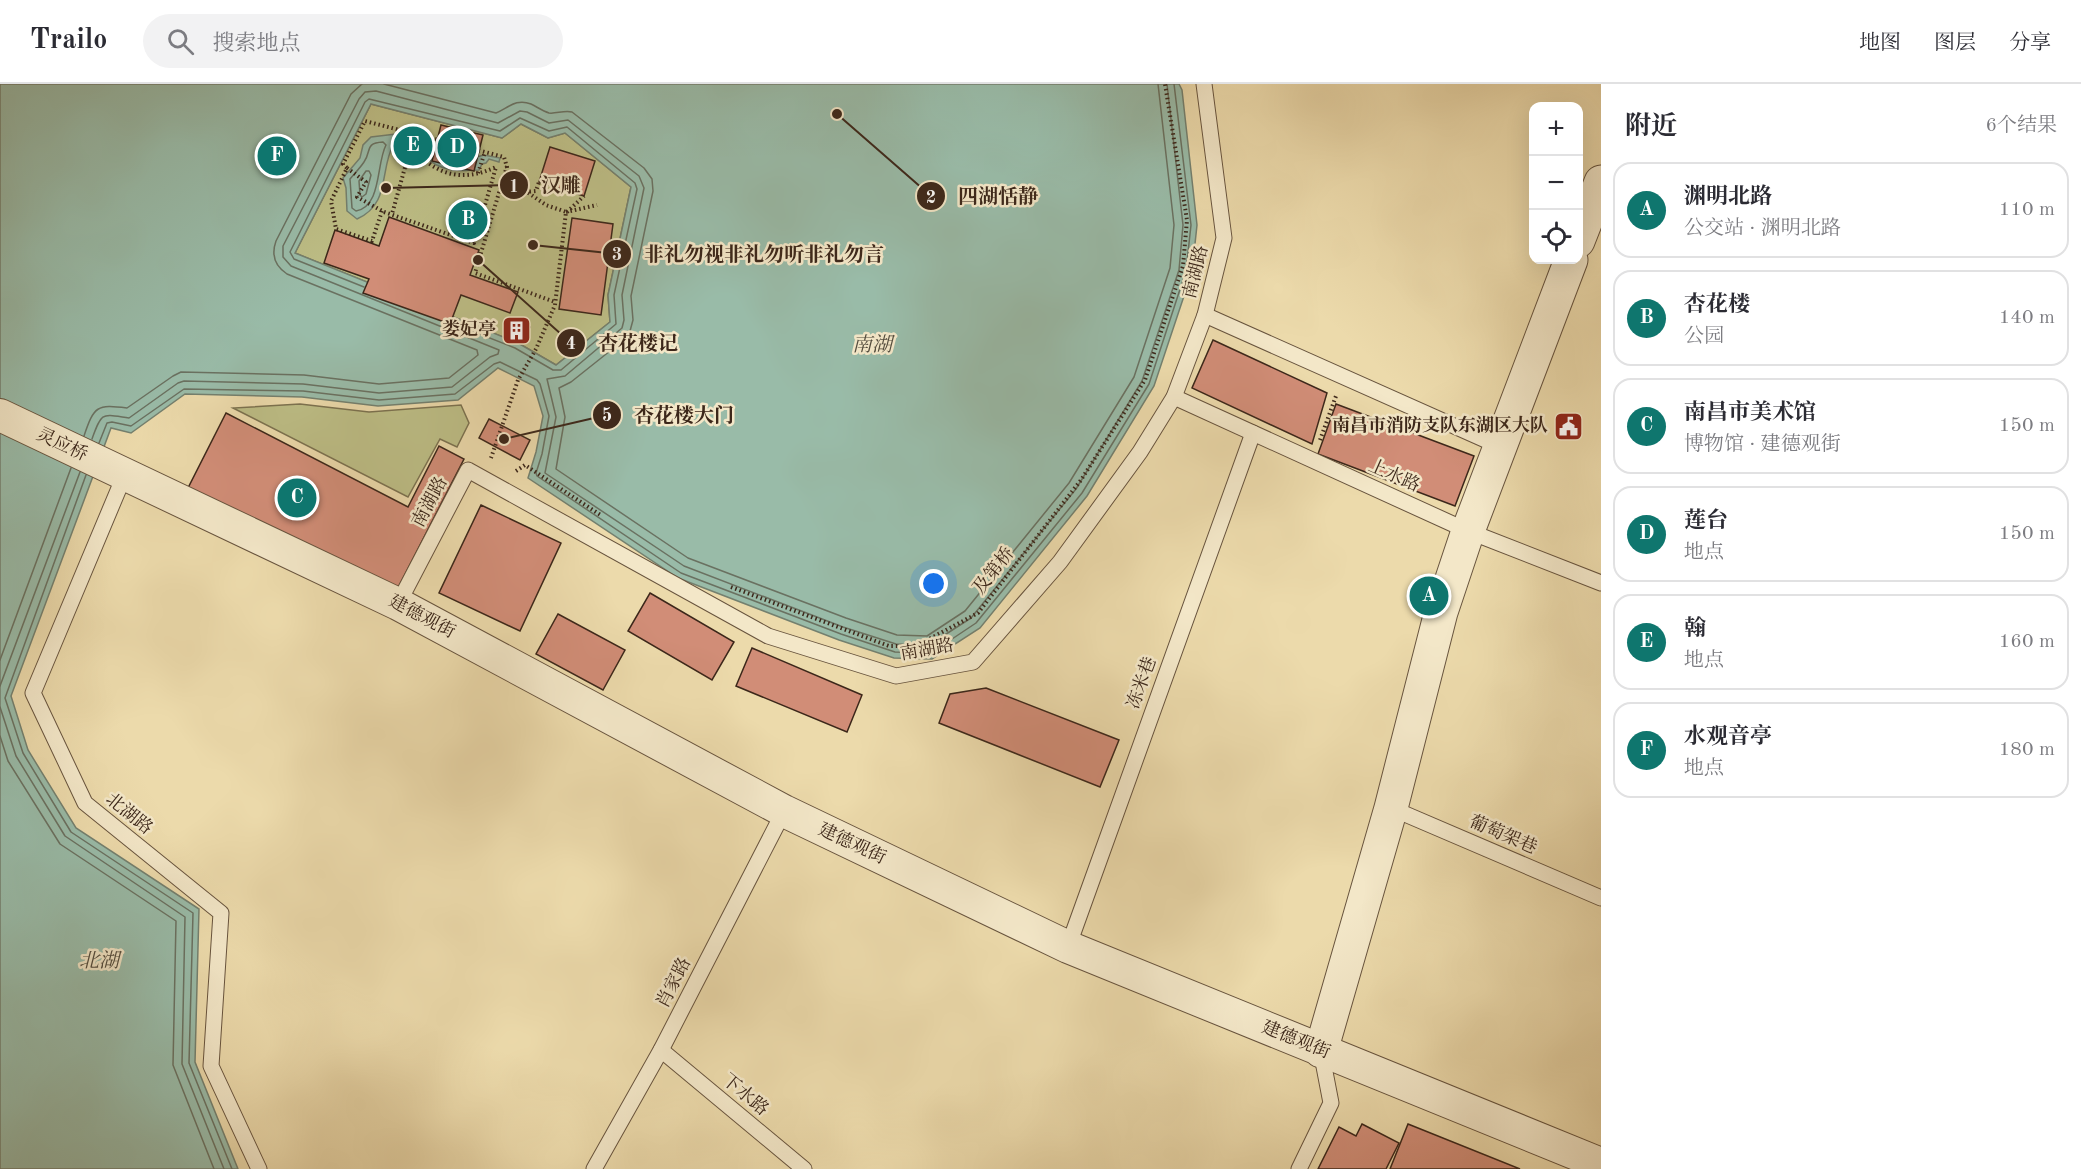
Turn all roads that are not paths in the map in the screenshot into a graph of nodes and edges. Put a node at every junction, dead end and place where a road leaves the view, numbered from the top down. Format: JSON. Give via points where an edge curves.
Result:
{"nodes":[{"id":1,"x":1204,"y":84,"type":"edge"},
{"id":2,"x":1601,"y":182,"type":"edge"},
{"id":3,"x":1583,"y":228,"type":"edge"},
{"id":4,"x":1569,"y":264,"type":"edge"},
{"id":5,"x":1205,"y":315,"type":"junction"},
{"id":6,"x":1174,"y":397,"type":"junction"},
{"id":7,"x":0,"y":415,"type":"edge"},
{"id":8,"x":1253,"y":433,"type":"junction"},
{"id":9,"x":1500,"y":446,"type":"junction"},
{"id":10,"x":125,"y":474,"type":"junction"},
{"id":11,"x":1468,"y":531,"type":"junction"},
{"id":12,"x":1601,"y":583,"type":"edge"},
{"id":13,"x":398,"y":604,"type":"junction"},
{"id":14,"x":1390,"y":808,"type":"junction"},
{"id":15,"x":784,"y":812,"type":"junction"},
{"id":16,"x":1601,"y":898,"type":"edge"},
{"id":17,"x":1068,"y":946,"type":"junction"},
{"id":18,"x":661,"y":1050,"type":"junction"},
{"id":19,"x":1322,"y":1051,"type":"junction"},
{"id":20,"x":1601,"y":1164,"type":"edge"},
{"id":21,"x":259,"y":1169,"type":"edge"},
{"id":22,"x":594,"y":1169,"type":"edge"},
{"id":23,"x":804,"y":1169,"type":"edge"},
{"id":24,"x":1299,"y":1169,"type":"edge"}],
"edges":[{"from":1,"to":5,"type":"lane","name":"南湖路","via":[[1224,238]]},
{"from":2,"to":3,"type":"street"},
{"from":4,"to":9,"type":"street"},
{"from":5,"to":6,"type":"lane","name":"南湖路"},
{"from":5,"to":9,"type":"lane"},
{"from":6,"to":8,"type":"lane","name":"上水路"},
{"from":6,"to":13,"type":"lane","name":"南湖路","via":[[1140,452],[1060,562],[973,662],[896,676],[768,636],[468,470]]},
{"from":7,"to":10,"type":"street","name":"灵应桥"},
{"from":8,"to":11,"type":"lane","name":"上水路"},
{"from":8,"to":17,"type":"lane","name":"冻米巷"},
{"from":9,"to":11,"type":"street"},
{"from":10,"to":13,"type":"street","name":"建德观街"},
{"from":10,"to":21,"type":"lane","name":"北湖路","via":[[33,693],[85,803],[220,913],[211,1066]]},
{"from":11,"to":12,"type":"lane","name":"上水路"},
{"from":11,"to":14,"type":"street","via":[[1441,612]]},
{"from":13,"to":15,"type":"street","name":"建德观街"},
{"from":14,"to":16,"type":"lane","name":"葡萄架巷"},
{"from":14,"to":19,"type":"street"},
{"from":15,"to":17,"type":"street","name":"建德观街"},
{"from":15,"to":18,"type":"lane","name":"肖家路"},
{"from":17,"to":19,"type":"street","name":"建德观街"},
{"from":18,"to":22,"type":"lane","name":"肖家路"},
{"from":18,"to":23,"type":"lane","name":"下水路"},
{"from":19,"to":20,"type":"street","name":"建德观街"},
{"from":19,"to":24,"type":"lane","via":[[1331,1103]]}]}
